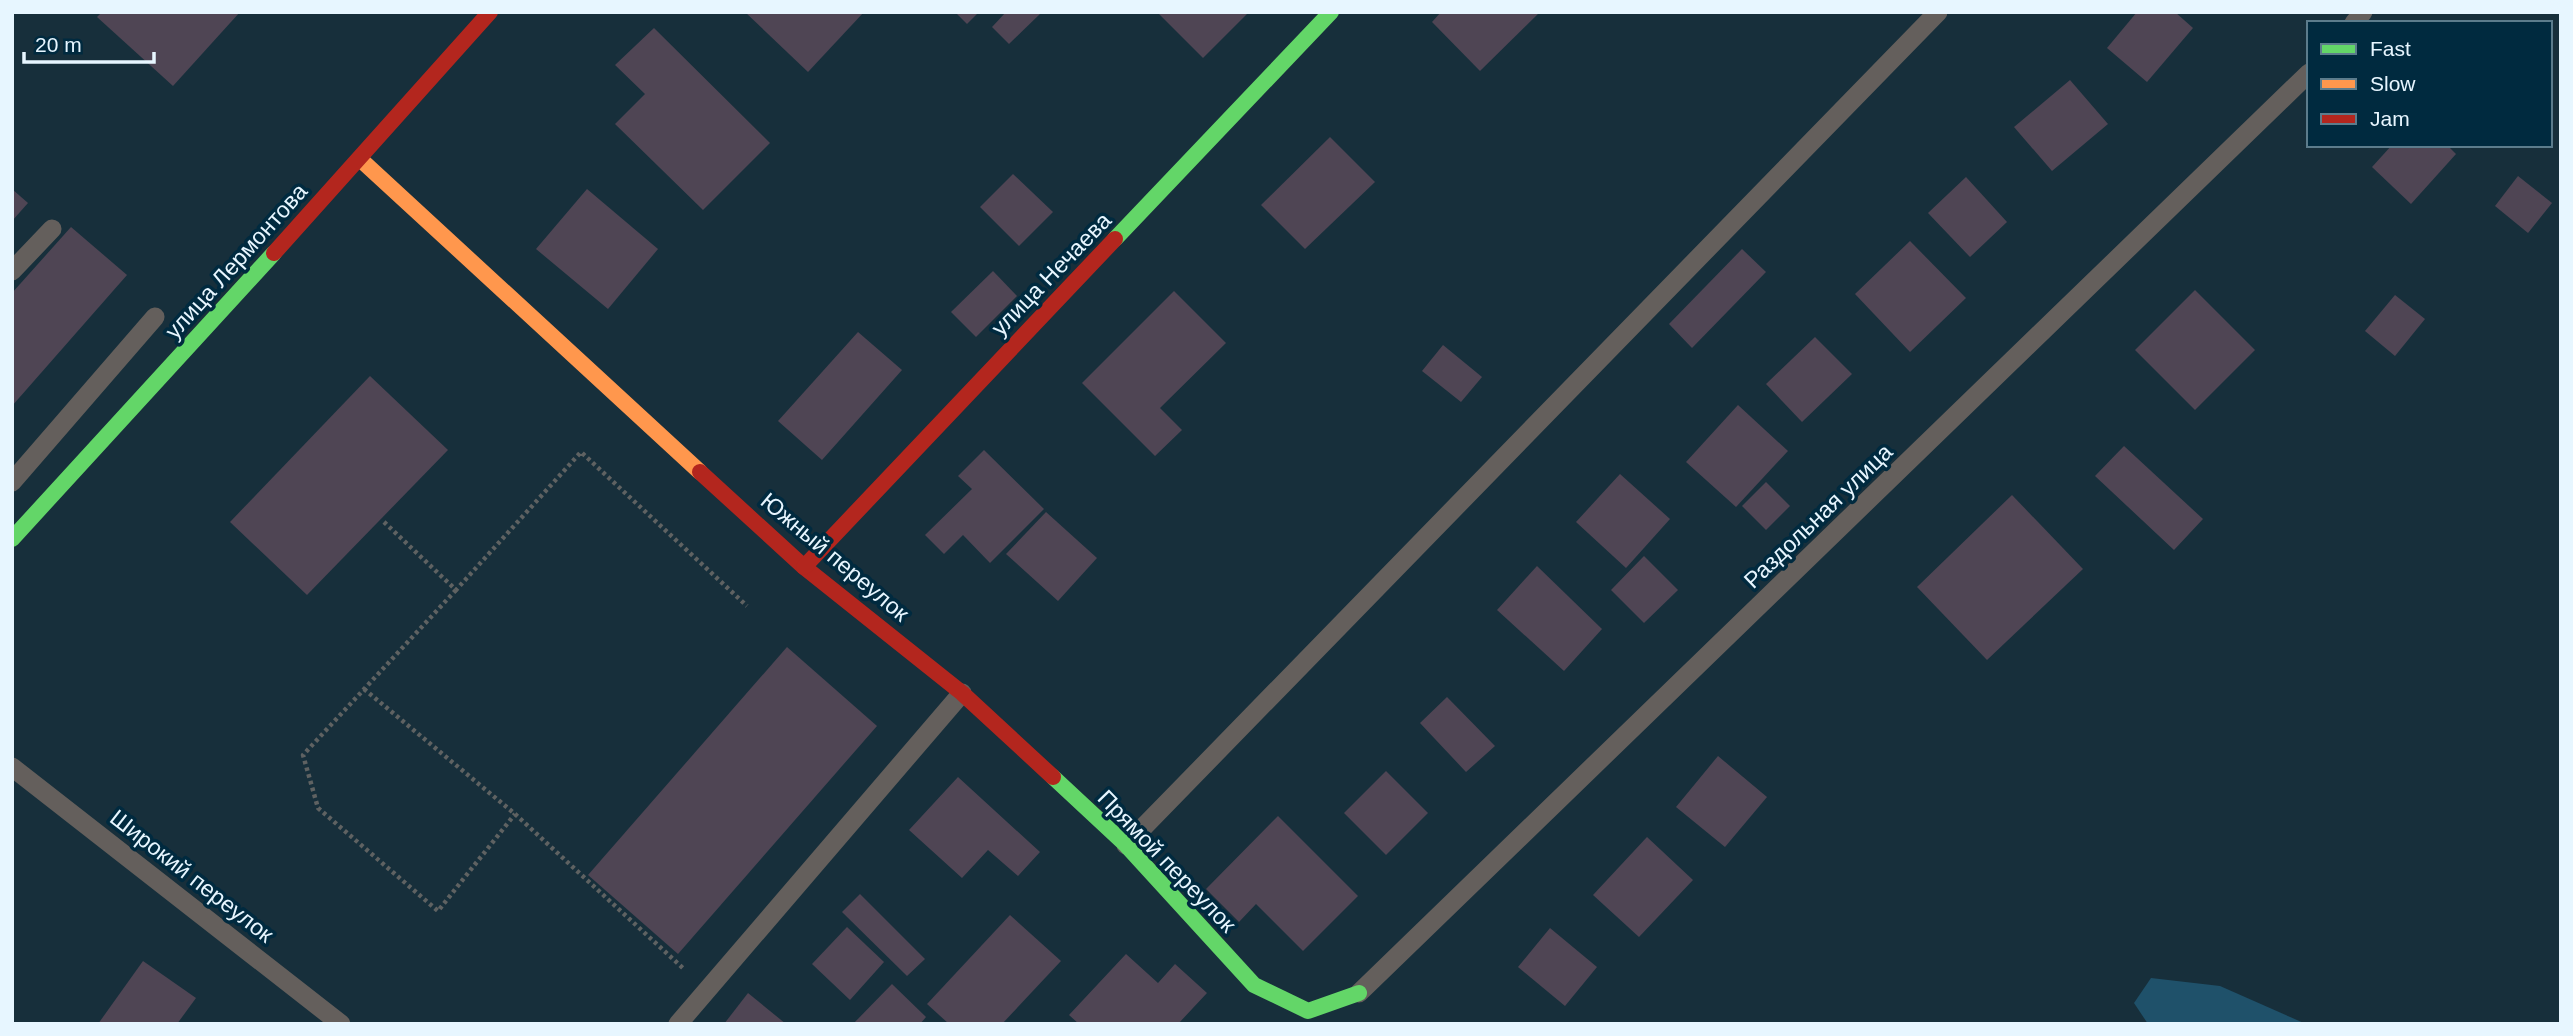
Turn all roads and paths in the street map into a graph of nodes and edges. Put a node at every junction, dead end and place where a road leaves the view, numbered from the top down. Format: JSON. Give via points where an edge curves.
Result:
{"nodes":[{"id":1,"x":490,"y":12,"type":"edge"},
{"id":2,"x":1331,"y":12,"type":"edge"},
{"id":3,"x":1938,"y":12,"type":"edge"},
{"id":4,"x":2307,"y":75,"type":"edge"},
{"id":5,"x":360,"y":159,"type":"junction"},
{"id":6,"x":52,"y":229,"type":"dead end"},
{"id":7,"x":12,"y":271,"type":"edge"},
{"id":8,"x":155,"y":317,"type":"dead end"},
{"id":9,"x":12,"y":482,"type":"edge"},
{"id":10,"x":384,"y":522,"type":"dead end"},
{"id":11,"x":12,"y":539,"type":"edge"},
{"id":12,"x":804,"y":567,"type":"junction"},
{"id":13,"x":456,"y":590,"type":"junction"},
{"id":14,"x":747,"y":606,"type":"dead end"},
{"id":15,"x":364,"y":689,"type":"junction"},
{"id":16,"x":962,"y":693,"type":"junction"},
{"id":17,"x":12,"y":767,"type":"edge"},
{"id":18,"x":515,"y":814,"type":"junction"},
{"id":19,"x":1126,"y":845,"type":"junction"},
{"id":20,"x":707,"y":991,"type":"junction"},
{"id":21,"x":1359,"y":993,"type":"joint"},
{"id":22,"x":341,"y":1024,"type":"edge"},
{"id":23,"x":678,"y":1024,"type":"edge"}],
"edges":[{"from":1,"to":5,"type":"street","name":"улица Лермонтова"},
{"from":2,"to":12,"type":"street","name":"улица Нечаева"},
{"from":3,"to":19,"type":"lane"},
{"from":4,"to":21,"type":"lane","name":"Раздольная улица"},
{"from":5,"to":11,"type":"street","name":"улица Лермонтова"},
{"from":5,"to":12,"type":"street","name":"Южный переулок"},
{"from":6,"to":7,"type":"lane"},
{"from":8,"to":9,"type":"lane"},
{"from":10,"to":13,"type":"path"},
{"from":12,"to":16,"type":"street","name":"Южный переулок"},
{"from":13,"to":14,"type":"path","via":[[581,452]]},
{"from":13,"to":15,"type":"path"},
{"from":15,"to":18,"type":"path"},
{"from":15,"to":18,"type":"path","via":[[303,755],[318,808],[438,911]]},
{"from":16,"to":19,"type":"street","name":"Прямой переулок"},
{"from":16,"to":20,"type":"lane"},
{"from":17,"to":22,"type":"lane","name":"Широкий переулок"},
{"from":18,"to":20,"type":"path"},
{"from":19,"to":21,"type":"street","name":"Прямой переулок","via":[[1254,985],[1308,1011]]},
{"from":20,"to":23,"type":"lane"}]}
